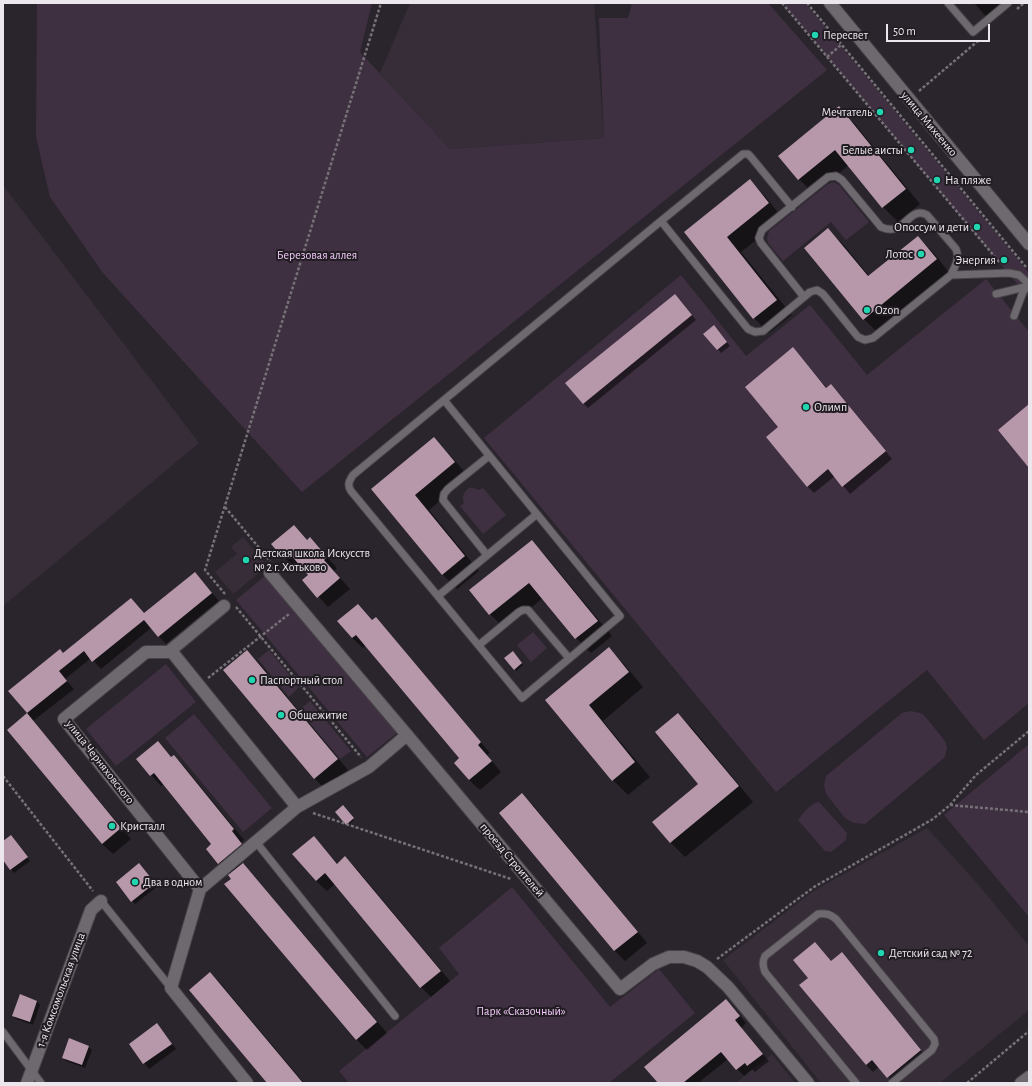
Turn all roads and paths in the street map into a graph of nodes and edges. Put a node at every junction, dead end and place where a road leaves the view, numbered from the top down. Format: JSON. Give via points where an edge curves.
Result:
{"nodes":[{"id":1,"x":381,"y":3,"type":"edge"},
{"id":2,"x":782,"y":3,"type":"edge"},
{"id":3,"x":807,"y":3,"type":"edge"},
{"id":4,"x":830,"y":3,"type":"edge"},
{"id":5,"x":948,"y":3,"type":"edge"},
{"id":6,"x":1008,"y":3,"type":"edge"},
{"id":7,"x":1024,"y":3,"type":"edge"},
{"id":8,"x":1012,"y":13,"type":"dead end"},
{"id":9,"x":983,"y":37,"type":"dead end"},
{"id":10,"x":842,"y":44,"type":"junction"},
{"id":11,"x":827,"y":57,"type":"junction"},
{"id":12,"x":918,"y":91,"type":"dead end"},
{"id":13,"x":792,"y":207,"type":"junction"},
{"id":14,"x":661,"y":221,"type":"junction"},
{"id":15,"x":1029,"y":244,"type":"edge"},
{"id":16,"x":1029,"y":270,"type":"edge"},
{"id":17,"x":1009,"y":273,"type":"junction"},
{"id":18,"x":951,"y":275,"type":"junction"},
{"id":19,"x":1029,"y":284,"type":"edge"},
{"id":20,"x":996,"y":294,"type":"dead end"},
{"id":21,"x":804,"y":297,"type":"junction"},
{"id":22,"x":1014,"y":316,"type":"dead end"},
{"id":23,"x":444,"y":400,"type":"junction"},
{"id":24,"x":489,"y":456,"type":"junction"},
{"id":25,"x":225,"y":507,"type":"junction"},
{"id":26,"x":537,"y":514,"type":"junction"},
{"id":27,"x":487,"y":555,"type":"junction"},
{"id":28,"x":270,"y":573,"type":"joint"},
{"id":29,"x":438,"y":596,"type":"junction"},
{"id":30,"x":228,"y":603,"type":"junction"},
{"id":31,"x":299,"y":606,"type":"junction"},
{"id":32,"x":479,"y":645,"type":"junction"},
{"id":33,"x":172,"y":652,"type":"junction"},
{"id":34,"x":569,"y":658,"type":"junction"},
{"id":35,"x":199,"y":685,"type":"junction"},
{"id":36,"x":1029,"y":732,"type":"edge"},
{"id":37,"x":407,"y":735,"type":"junction"},
{"id":38,"x":369,"y":767,"type":"junction"},
{"id":39,"x":3,"y":776,"type":"edge"},
{"id":40,"x":950,"y":805,"type":"junction"},
{"id":41,"x":297,"y":807,"type":"junction"},
{"id":42,"x":1029,"y":812,"type":"edge"},
{"id":43,"x":256,"y":842,"type":"junction"},
{"id":44,"x":512,"y":880,"type":"dead end"},
{"id":45,"x":200,"y":889,"type":"junction"},
{"id":46,"x":101,"y":901,"type":"junction"},
{"id":47,"x":707,"y":967,"type":"junction"},
{"id":48,"x":171,"y":988,"type":"junction"},
{"id":49,"x":395,"y":1016,"type":"dead end"},
{"id":50,"x":1029,"y":1031,"type":"edge"},
{"id":51,"x":3,"y":1032,"type":"edge"},
{"id":52,"x":32,"y":1070,"type":"junction"},
{"id":53,"x":1029,"y":1077,"type":"edge"},
{"id":54,"x":27,"y":1083,"type":"edge"},
{"id":55,"x":41,"y":1083,"type":"edge"},
{"id":56,"x":247,"y":1083,"type":"edge"},
{"id":57,"x":808,"y":1083,"type":"edge"},
{"id":58,"x":856,"y":1083,"type":"edge"},
{"id":59,"x":892,"y":1083,"type":"edge"},
{"id":60,"x":966,"y":1083,"type":"edge"},
{"id":61,"x":1021,"y":1083,"type":"edge"}],
"edges":[{"from":1,"to":25,"type":"path"},
{"from":2,"to":11,"type":"path"},
{"from":3,"to":10,"type":"path"},
{"from":4,"to":15,"type":"street","name":"улица Михеенко"},
{"from":5,"to":6,"type":"lane","via":[[973,32]]},
{"from":7,"to":8,"type":"path"},
{"from":9,"to":12,"type":"path"},
{"from":10,"to":11,"type":"path"},
{"from":10,"to":16,"type":"path"},
{"from":11,"to":17,"type":"path"},
{"from":13,"to":14,"type":"lane","via":[[751,157],[743,154]]},
{"from":13,"to":18,"type":"lane","via":[[828,177],[836,176],[881,227],[897,229],[916,213],[922,212],[956,249],[958,260]]},
{"from":13,"to":21,"type":"lane","via":[[762,230],[759,238]]},
{"from":14,"to":21,"type":"lane","via":[[748,329],[755,332],[763,330]]},
{"from":14,"to":23,"type":"lane"},
{"from":17,"to":18,"type":"lane"},
{"from":17,"to":19,"type":"lane","via":[[1019,275]]},
{"from":18,"to":21,"type":"lane","via":[[873,338],[865,340],[858,337],[823,294],[817,290]]},
{"from":19,"to":20,"type":"lane"},
{"from":19,"to":22,"type":"lane","via":[[1023,292]]},
{"from":23,"to":24,"type":"lane"},
{"from":23,"to":29,"type":"lane","via":[[353,475],[348,487]]},
{"from":24,"to":26,"type":"lane"},
{"from":24,"to":27,"type":"lane","via":[[448,489],[443,500]]},
{"from":25,"to":28,"type":"path","via":[[270,561]]},
{"from":25,"to":30,"type":"path","via":[[205,570]]},
{"from":26,"to":27,"type":"lane"},
{"from":26,"to":34,"type":"lane","via":[[620,616]]},
{"from":27,"to":29,"type":"lane"},
{"from":28,"to":31,"type":"street"},
{"from":29,"to":32,"type":"lane"},
{"from":30,"to":33,"type":"street","via":[[171,650]]},
{"from":30,"to":38,"type":"path"},
{"from":31,"to":35,"type":"path"},
{"from":31,"to":37,"type":"street"},
{"from":32,"to":34,"type":"lane","via":[[519,612],[528,610]]},
{"from":32,"to":34,"type":"lane","via":[[522,698]]},
{"from":33,"to":35,"type":"street"},
{"from":33,"to":45,"type":"street","name":"улица Черняховского","via":[[146,652],[64,719]]},
{"from":35,"to":41,"type":"street"},
{"from":36,"to":40,"type":"path","via":[[976,775]]},
{"from":37,"to":38,"type":"street"},
{"from":37,"to":47,"type":"street","name":"проезд Строителей","via":[[620,989],[653,964],[669,957],[684,957]]},
{"from":38,"to":41,"type":"street"},
{"from":39,"to":46,"type":"path"},
{"from":40,"to":42,"type":"path"},
{"from":40,"to":47,"type":"path","via":[[933,819],[814,887]]},
{"from":41,"to":43,"type":"street"},
{"from":41,"to":44,"type":"path"},
{"from":43,"to":45,"type":"street"},
{"from":43,"to":49,"type":"lane"},
{"from":45,"to":48,"type":"street"},
{"from":46,"to":48,"type":"lane"},
{"from":46,"to":52,"type":"street","name":"1-я Комсомольская улица","via":[[91,910]]},
{"from":47,"to":57,"type":"street","name":"проезд Строителей","via":[[740,1001]]},
{"from":48,"to":56,"type":"street"},
{"from":50,"to":60,"type":"path"},
{"from":51,"to":52,"type":"lane"},
{"from":52,"to":54,"type":"street","name":"1-я Комсомольская улица"},
{"from":52,"to":55,"type":"lane"},
{"from":53,"to":61,"type":"street"},
{"from":58,"to":59,"type":"lane","via":[[762,966],[765,956],[818,914],[824,913],[836,919],[934,1039],[932,1050]]}]}
